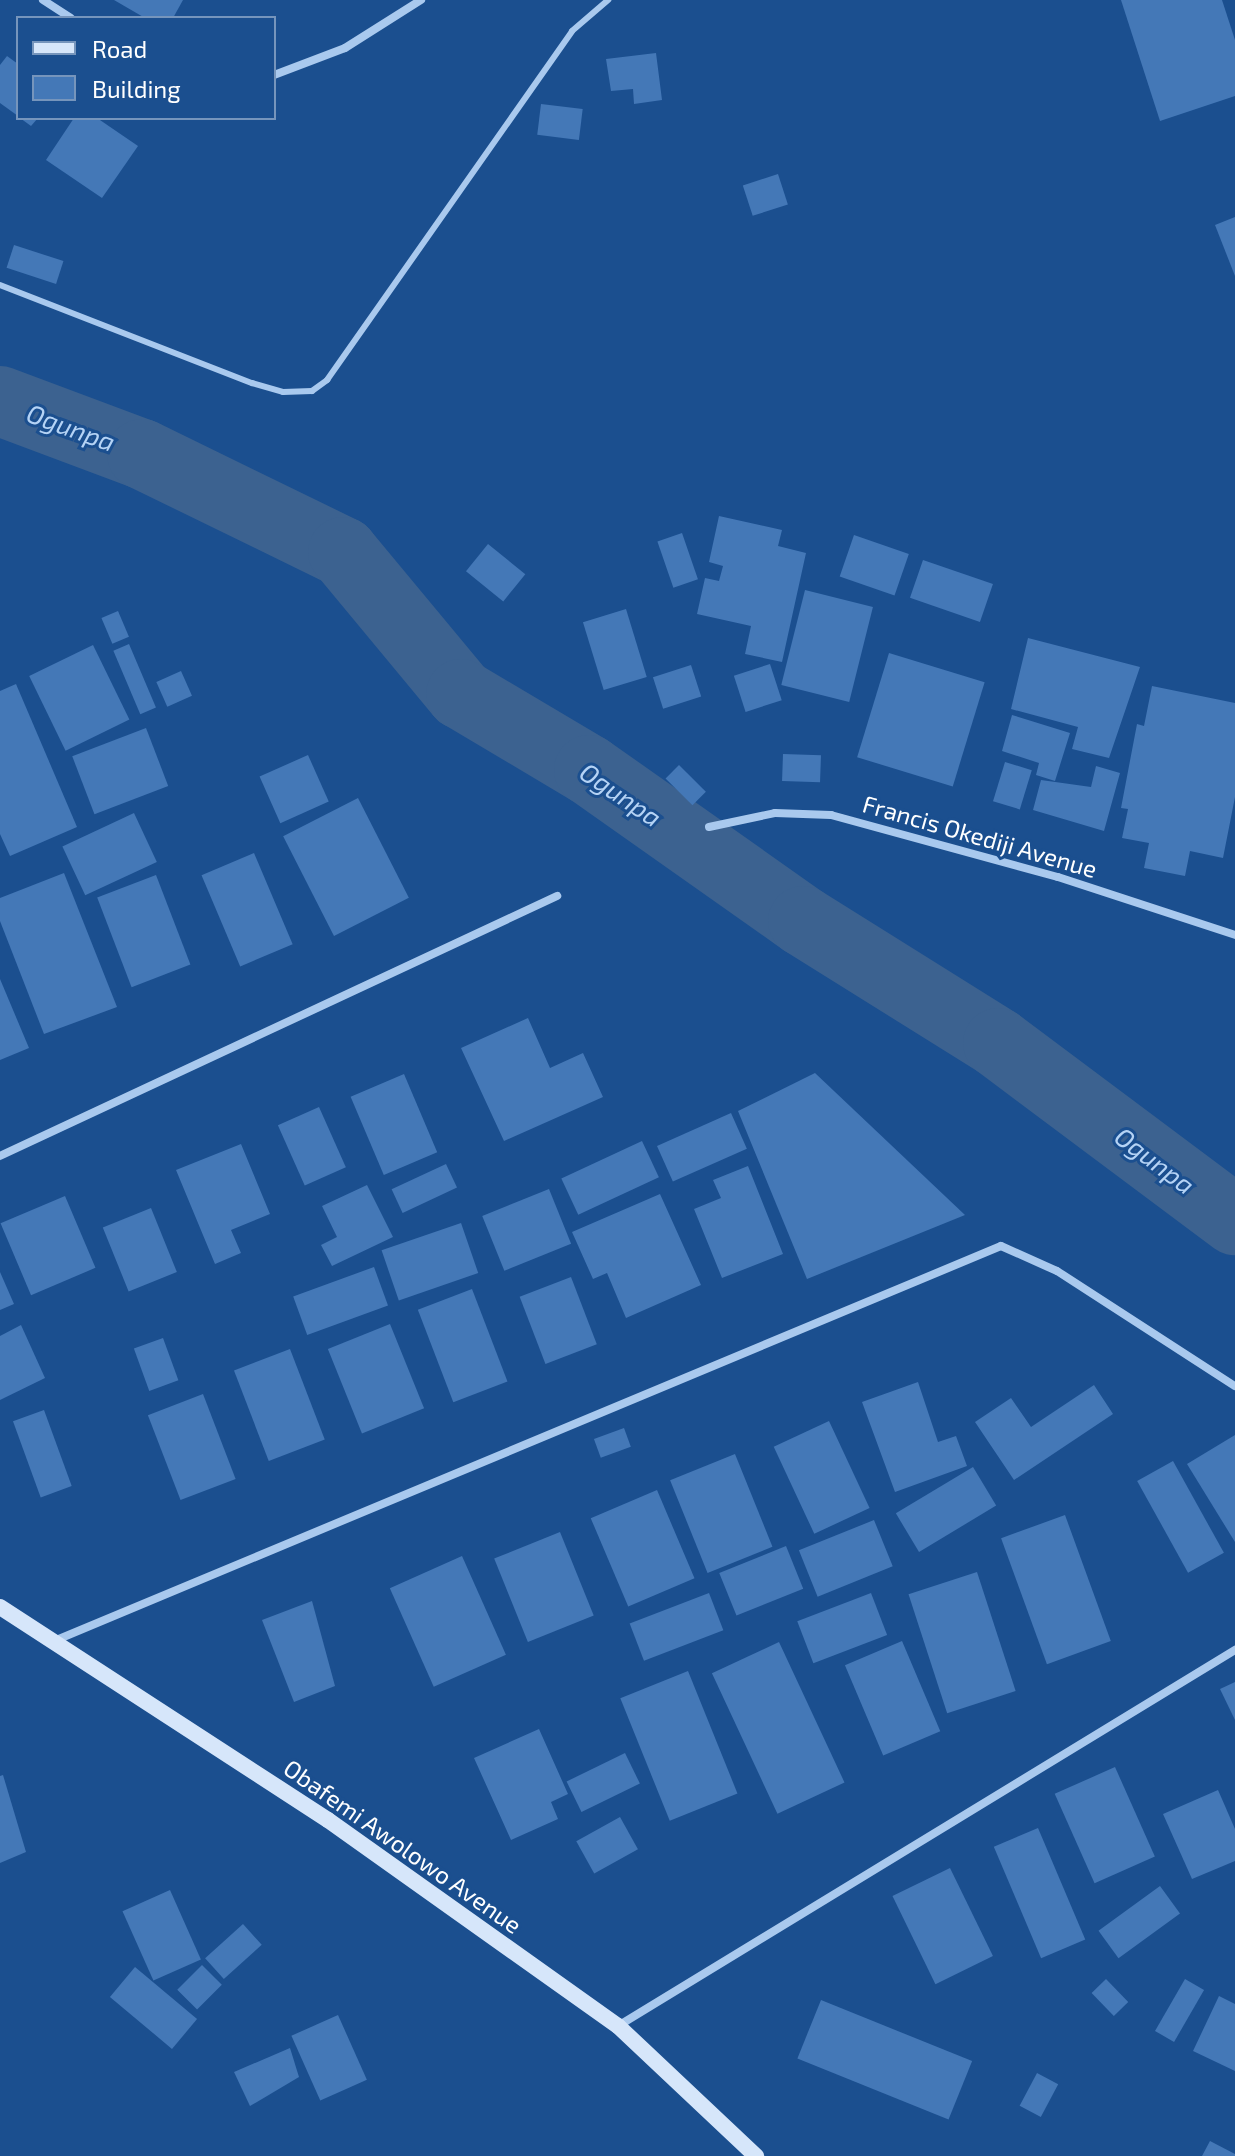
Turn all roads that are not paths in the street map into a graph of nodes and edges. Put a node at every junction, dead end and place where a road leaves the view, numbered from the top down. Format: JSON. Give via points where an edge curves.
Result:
{"nodes":[{"id":1,"x":43,"y":0,"type":"edge"},
{"id":2,"x":421,"y":0,"type":"edge"},
{"id":3,"x":608,"y":0,"type":"edge"},
{"id":4,"x":68,"y":16,"type":"edge"},
{"id":5,"x":276,"y":74,"type":"edge"},
{"id":6,"x":0,"y":285,"type":"edge"},
{"id":7,"x":709,"y":827,"type":"dead end"},
{"id":8,"x":557,"y":896,"type":"dead end"},
{"id":9,"x":1235,"y":935,"type":"edge"},
{"id":10,"x":0,"y":1156,"type":"edge"},
{"id":11,"x":1235,"y":1386,"type":"edge"},
{"id":12,"x":0,"y":1607,"type":"edge"},
{"id":13,"x":51,"y":1642,"type":"junction"},
{"id":14,"x":1235,"y":1650,"type":"edge"},
{"id":15,"x":618,"y":2026,"type":"junction"},
{"id":16,"x":756,"y":2156,"type":"edge"}],
"edges":[{"from":1,"to":4,"type":"street"},
{"from":2,"to":5,"type":"street","via":[[345,48]]},
{"from":3,"to":6,"type":"lane","via":[[572,31],[327,380],[312,391],[283,392],[252,383]]},
{"from":7,"to":9,"type":"street","name":"Francis Okediji Avenue","via":[[775,813],[831,815],[1058,877]]},
{"from":8,"to":10,"type":"street"},
{"from":11,"to":13,"type":"street","via":[[1057,1271],[1001,1246]]},
{"from":12,"to":13,"type":"main road","name":"Obafemi Awolowo Avenue"},
{"from":13,"to":15,"type":"main road","name":"Obafemi Awolowo Avenue","via":[[328,1820]]},
{"from":14,"to":15,"type":"street"},
{"from":15,"to":16,"type":"main road","name":"Obafemi Awolowo Avenue"}]}
